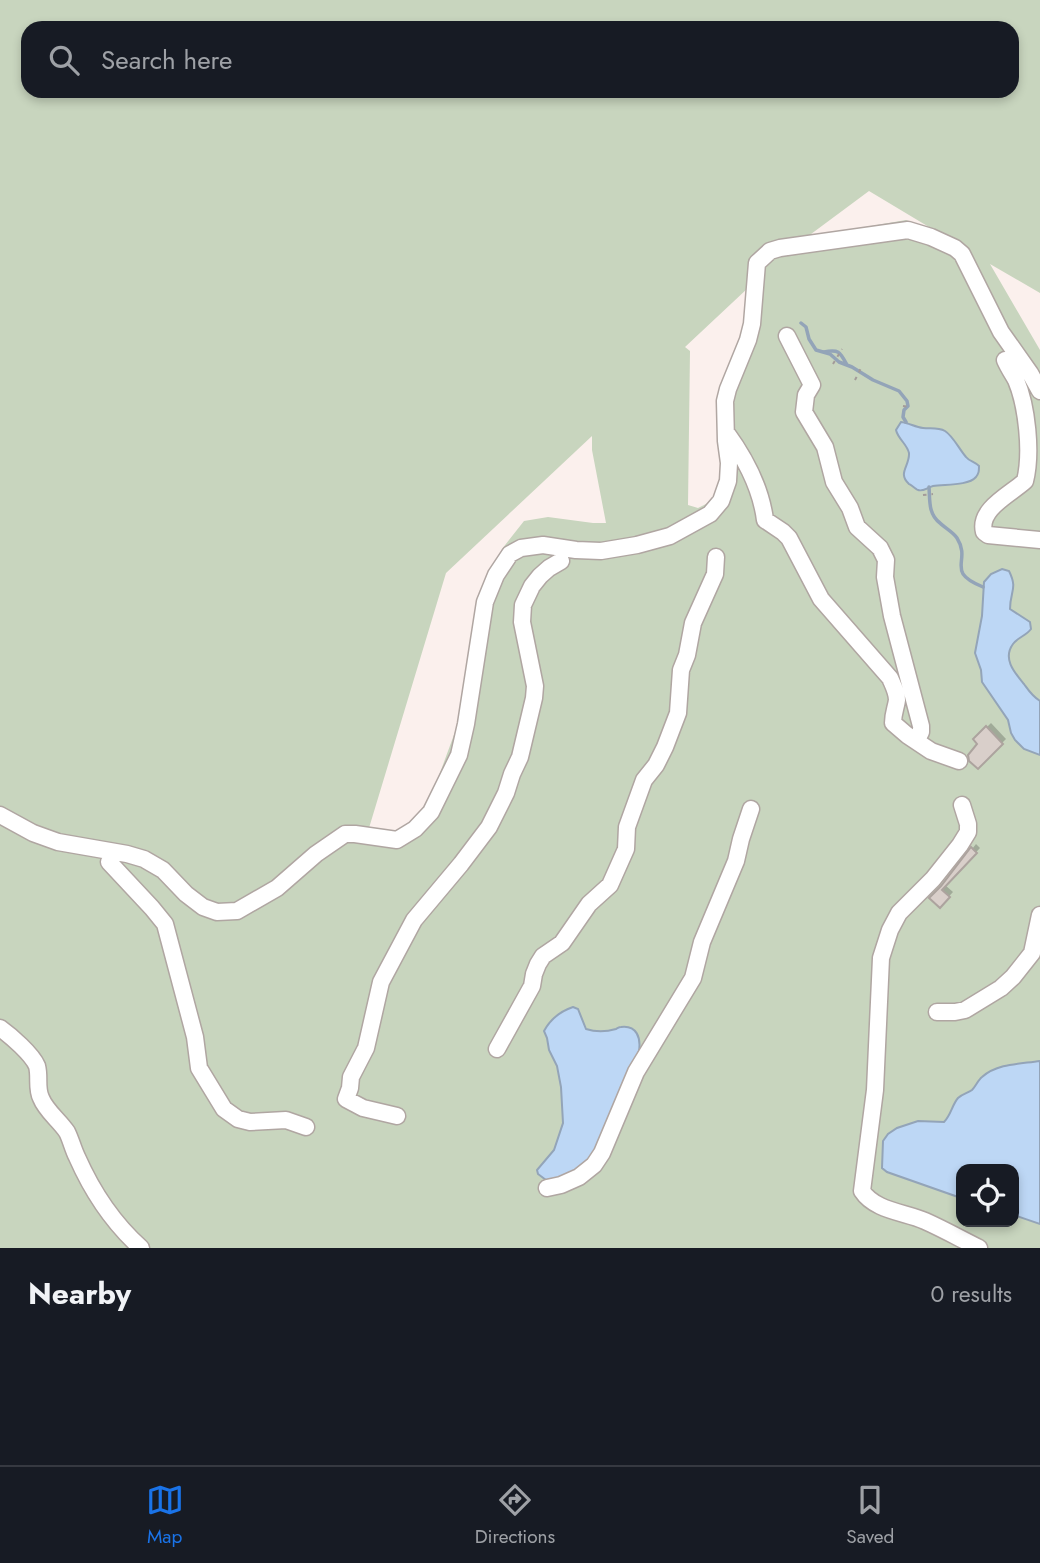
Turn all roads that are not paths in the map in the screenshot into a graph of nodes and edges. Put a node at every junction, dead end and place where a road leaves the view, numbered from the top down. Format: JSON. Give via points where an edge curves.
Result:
{"nodes":[{"id":1,"x":787,"y":336,"type":"dead end"},
{"id":2,"x":1005,"y":360,"type":"dead end"},
{"id":3,"x":1040,"y":391,"type":"edge"},
{"id":4,"x":726,"y":432,"type":"junction"},
{"id":5,"x":1040,"y":540,"type":"edge"},
{"id":6,"x":716,"y":557,"type":"dead end"},
{"id":7,"x":561,"y":561,"type":"dead end"},
{"id":8,"x":917,"y":740,"type":"junction"},
{"id":9,"x":959,"y":761,"type":"dead end"},
{"id":10,"x":962,"y":806,"type":"dead end"},
{"id":11,"x":751,"y":810,"type":"dead end"},
{"id":12,"x":0,"y":815,"type":"edge"},
{"id":13,"x":109,"y":862,"type":"dead end"},
{"id":14,"x":1040,"y":915,"type":"edge"},
{"id":15,"x":937,"y":1012,"type":"dead end"},
{"id":16,"x":0,"y":1028,"type":"edge"},
{"id":17,"x":497,"y":1049,"type":"dead end"},
{"id":18,"x":397,"y":1115,"type":"dead end"},
{"id":19,"x":306,"y":1126,"type":"dead end"},
{"id":20,"x":547,"y":1188,"type":"dead end"},
{"id":21,"x":141,"y":1248,"type":"edge"},
{"id":22,"x":979,"y":1248,"type":"edge"}],
"edges":[{"from":1,"to":8,"type":"street","via":[[811,385],[804,412],[825,447],[834,482],[857,527],[886,560],[892,616],[920,726]]},
{"from":2,"to":5,"type":"street","via":[[1017,383],[1025,417],[1028,468],[1025,481],[997,503],[982,527],[988,535]]},
{"from":3,"to":4,"type":"street","via":[[1001,332],[962,254],[908,230],[780,248],[762,257],[757,263],[748,340],[725,401]]},
{"from":4,"to":8,"type":"street","via":[[749,470],[765,520],[789,538],[821,599],[890,678],[897,702],[893,723]]},
{"from":4,"to":12,"type":"street","via":[[728,481],[721,501],[709,514],[670,536],[637,545],[601,551],[543,545],[521,548],[510,555],[485,602],[458,755],[431,812],[407,835],[397,840],[345,834],[277,888],[237,911],[217,912],[203,907],[144,859],[58,842]]},
{"from":6,"to":17,"type":"street","via":[[715,574],[693,623],[681,670],[678,713],[656,765],[644,780],[627,827],[626,849],[610,885],[589,904],[562,943],[543,956]]},
{"from":7,"to":18,"type":"street","via":[[540,576],[523,604],[534,698],[506,793],[489,827],[414,920],[381,982],[366,1048],[351,1077],[346,1099]]},
{"from":8,"to":9,"type":"street","via":[[931,751]]},
{"from":10,"to":22,"type":"street","via":[[968,832],[933,879],[899,912],[881,958],[875,1090],[862,1191],[877,1204],[923,1220]]},
{"from":11,"to":20,"type":"street","via":[[693,978],[636,1072],[602,1153],[579,1177]]},
{"from":13,"to":19,"type":"street","via":[[165,924],[199,1068],[224,1109],[250,1122],[286,1121]]},
{"from":14,"to":15,"type":"street","via":[[1032,953],[1013,977],[965,1010]]},
{"from":16,"to":21,"type":"street","via":[[37,1066],[40,1097],[69,1136],[112,1218]]}]}
